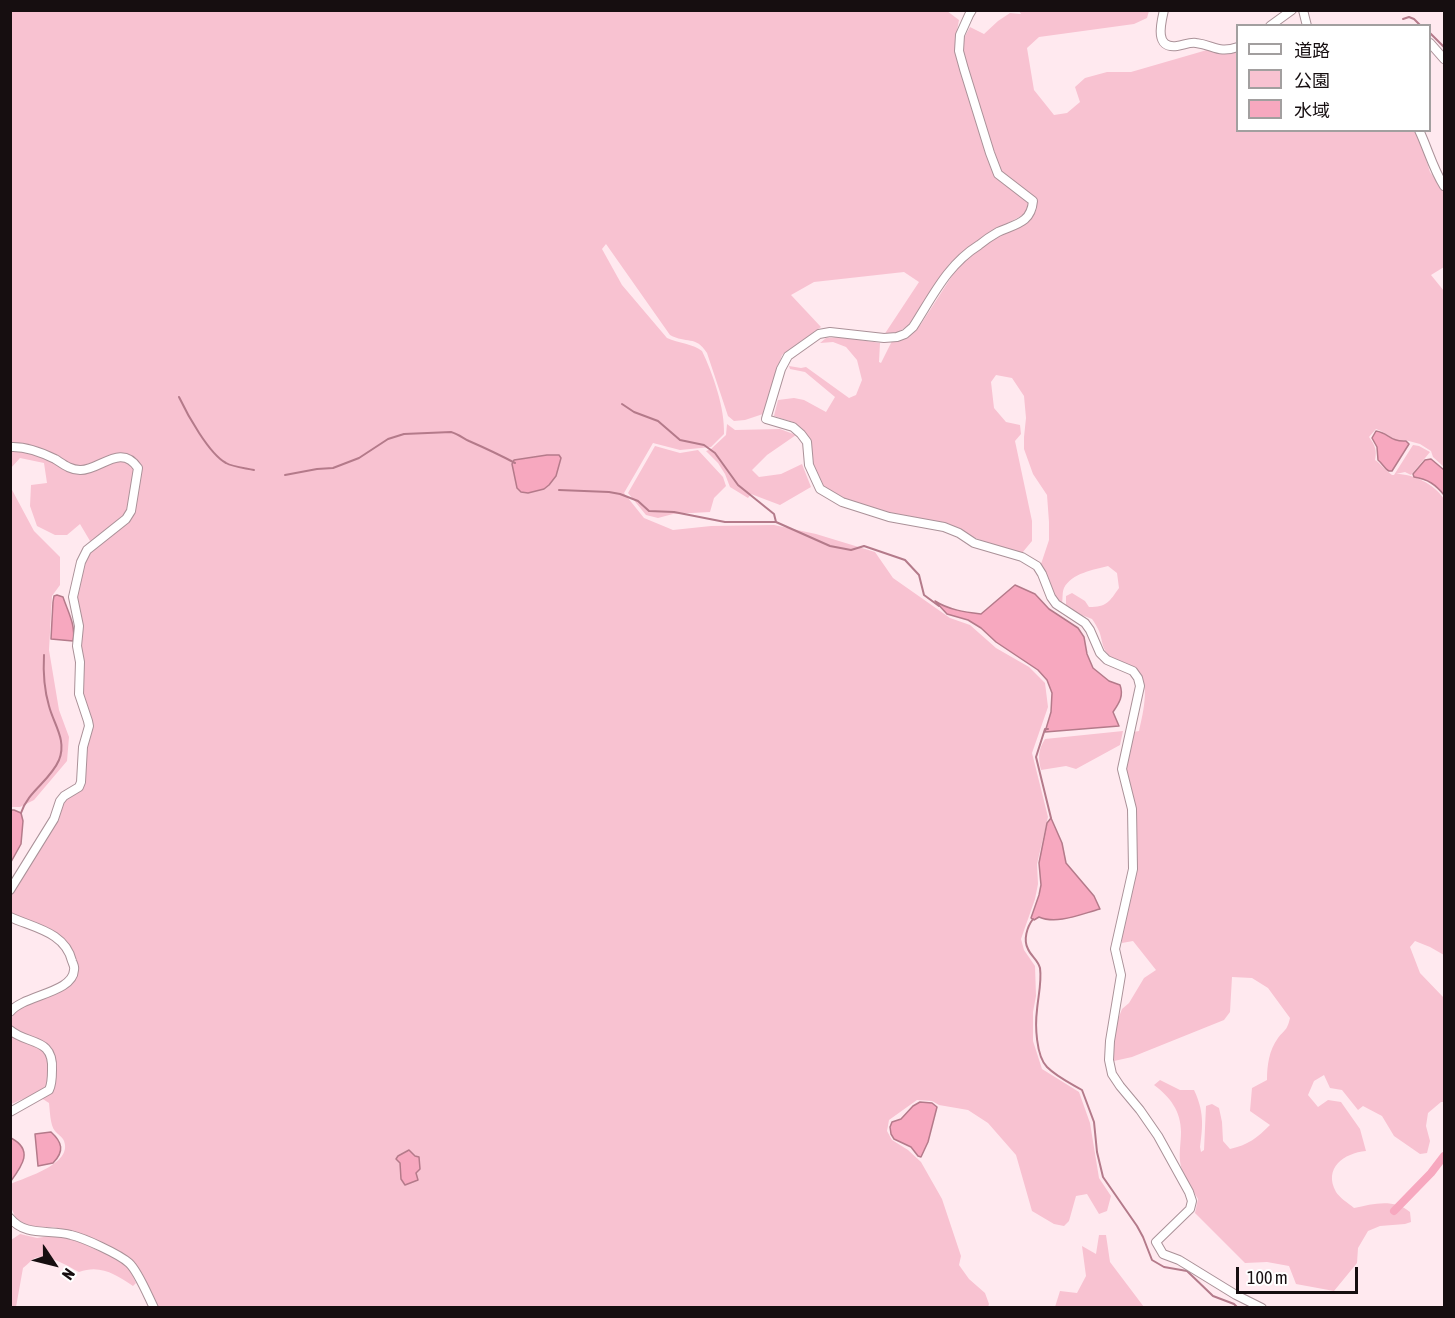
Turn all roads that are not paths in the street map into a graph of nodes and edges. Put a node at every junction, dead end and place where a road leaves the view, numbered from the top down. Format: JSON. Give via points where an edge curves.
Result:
{"nodes":[{"id":1,"x":972,"y":10,"type":"edge"},
{"id":2,"x":1164,"y":10,"type":"edge"},
{"id":3,"x":1292,"y":10,"type":"edge"},
{"id":4,"x":1273,"y":24,"type":"edge"},
{"id":5,"x":1431,"y":44,"type":"edge"},
{"id":6,"x":1236,"y":46,"type":"edge"},
{"id":7,"x":1444,"y":59,"type":"edge"},
{"id":8,"x":1420,"y":132,"type":"edge"},
{"id":9,"x":1444,"y":186,"type":"edge"},
{"id":10,"x":10,"y":447,"type":"edge"},
{"id":11,"x":10,"y":890,"type":"edge"},
{"id":12,"x":10,"y":917,"type":"edge"},
{"id":13,"x":10,"y":1012,"type":"edge"},
{"id":14,"x":10,"y":1030,"type":"edge"},
{"id":15,"x":10,"y":1112,"type":"edge"},
{"id":16,"x":10,"y":1218,"type":"edge"},
{"id":17,"x":154,"y":1308,"type":"edge"},
{"id":18,"x":1262,"y":1308,"type":"edge"}],
"edges":[{"from":1,"to":18,"type":"street","via":[[960,35],[964,69],[998,174],[1033,201],[1032,210],[1021,222],[995,234],[954,264],[905,334],[885,338],[819,334],[788,356],[766,419],[793,427],[801,434],[807,442],[809,465],[820,489],[843,502],[889,517],[944,527],[974,543],[1037,566],[1056,604],[1085,623],[1100,653],[1133,671],[1138,678],[1140,686],[1122,769],[1132,809],[1133,869],[1115,949],[1121,975],[1109,1060],[1112,1074],[1158,1136],[1192,1201],[1190,1209],[1156,1242],[1163,1254]]},
{"from":2,"to":6,"type":"street","via":[[1159,32],[1167,44],[1174,47],[1196,43],[1222,50]]},
{"from":3,"to":4,"type":"street"},
{"from":5,"to":7,"type":"street"},
{"from":8,"to":9,"type":"street"},
{"from":10,"to":11,"type":"street","via":[[25,447],[71,469],[88,470],[108,459],[126,458],[138,468],[131,511],[87,550],[74,597],[79,626],[79,694],[88,721],[81,782],[60,801],[54,819]]},
{"from":12,"to":13,"type":"street","via":[[60,939],[70,952],[74,970],[65,985],[18,1004]]},
{"from":14,"to":15,"type":"street","via":[[41,1044],[53,1066],[49,1090]]},
{"from":16,"to":17,"type":"street","via":[[24,1229],[73,1235],[117,1255],[130,1264]]}]}
